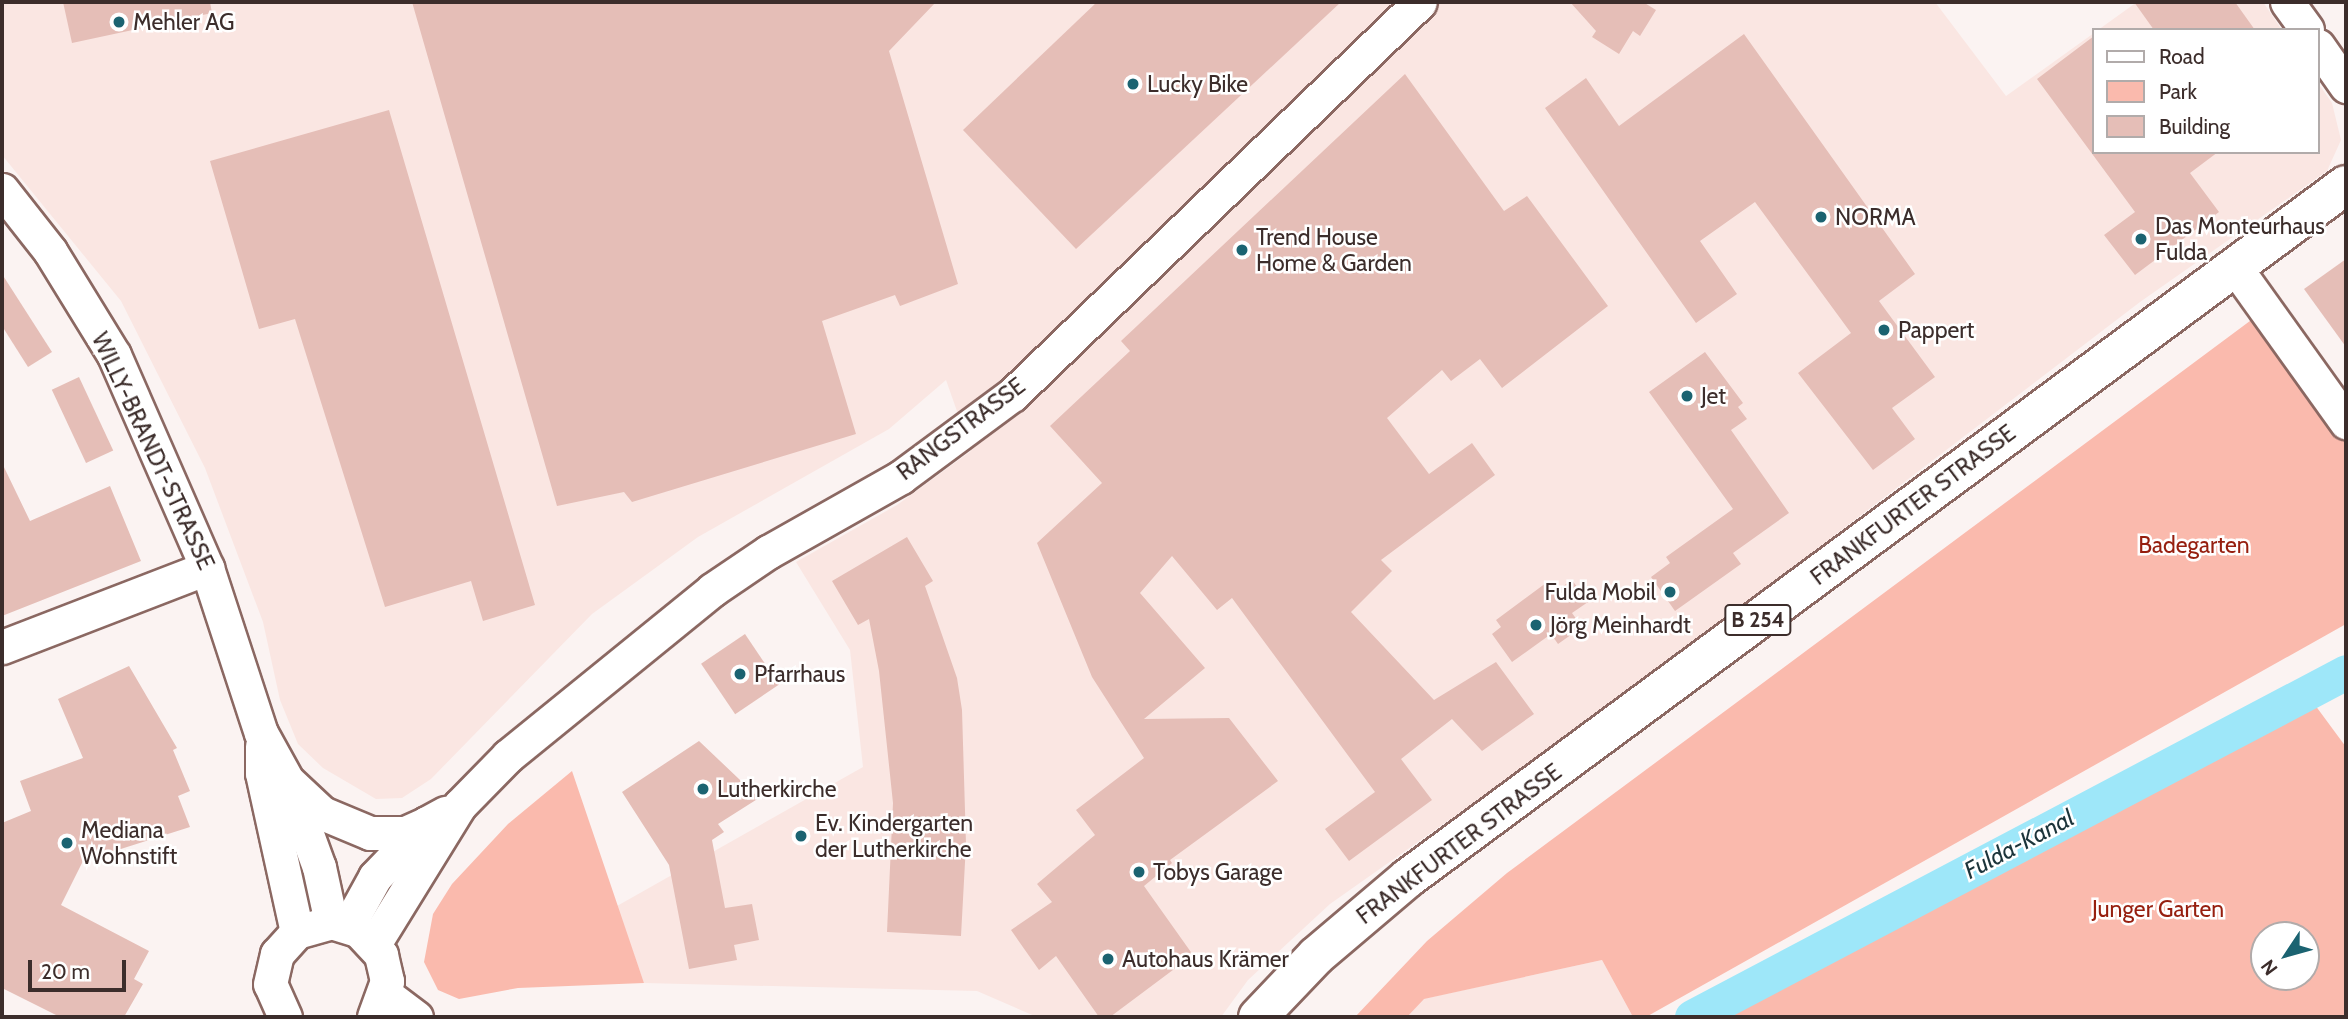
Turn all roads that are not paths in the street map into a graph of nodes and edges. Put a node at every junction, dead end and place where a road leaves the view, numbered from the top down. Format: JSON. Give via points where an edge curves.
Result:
{"nodes":[{"id":1,"x":1420,"y":2,"type":"edge"},
{"id":2,"x":2287,"y":2,"type":"edge"},
{"id":3,"x":2306,"y":28,"type":"edge"},
{"id":4,"x":2320,"y":49,"type":"edge"},
{"id":5,"x":2346,"y":86,"type":"edge"},
{"id":6,"x":2346,"y":185,"type":"edge"},
{"id":7,"x":2,"y":190,"type":"edge"},
{"id":8,"x":2235,"y":267,"type":"junction"},
{"id":9,"x":2346,"y":422,"type":"edge"},
{"id":10,"x":208,"y":568,"type":"junction"},
{"id":11,"x":2,"y":647,"type":"edge"},
{"id":12,"x":261,"y":733,"type":"junction"},
{"id":13,"x":288,"y":782,"type":"junction"},
{"id":14,"x":460,"y":805,"type":"junction"},
{"id":15,"x":427,"y":823,"type":"junction"},
{"id":16,"x":351,"y":931,"type":"junction"},
{"id":17,"x":297,"y":932,"type":"junction"},
{"id":18,"x":379,"y":1006,"type":"edge"},
{"id":19,"x":281,"y":1016,"type":"edge"},
{"id":20,"x":415,"y":1017,"type":"edge"},
{"id":21,"x":1258,"y":1017,"type":"edge"}],
"edges":[{"from":1,"to":14,"type":"street","name":"RANGSTRASSE","via":[[1012,395],[901,477],[779,545],[712,590],[522,744]]},
{"from":2,"to":3,"type":"street"},
{"from":4,"to":5,"type":"street"},
{"from":6,"to":8,"type":"main road","name":"FRANKFURTER STRASSE","number":"B 254"},
{"from":7,"to":10,"type":"street","name":"WILLY-BRANDT-STRASSE","via":[[50,251],[114,355]]},
{"from":8,"to":9,"type":"street"},
{"from":8,"to":21,"type":"main road","name":"FRANKFURTER STRASSE","number":"B 254","via":[[1408,878],[1316,956]]},
{"from":10,"to":11,"type":"street"},
{"from":10,"to":12,"type":"street","name":"WILLY-BRANDT-STRASSE"},
{"from":12,"to":13,"type":"street","name":"WILLY-BRANDT-STRASSE"},
{"from":12,"to":17,"type":"street","name":"WILLY-BRANDT-STRASSE","via":[[262,773]]},
{"from":13,"to":15,"type":"street","via":[[323,813],[370,833],[405,833]]},
{"from":13,"to":16,"type":"street","name":"WILLY-BRANDT-STRASSE","via":[[319,867]]},
{"from":14,"to":15,"type":"street","name":"RANGSTRASSE"},
{"from":14,"to":16,"type":"street","name":"RANGSTRASSE"},
{"from":15,"to":16,"type":"street","name":"RANGSTRASSE","via":[[375,877]]},
{"from":16,"to":17,"type":"street"},
{"from":16,"to":18,"type":"street","name":"WILLY-BRANDT-STRASSE","via":[[386,968]]},
{"from":17,"to":19,"type":"street","via":[[285,941],[272,968],[270,984]]},
{"from":18,"to":20,"type":"street"}]}
